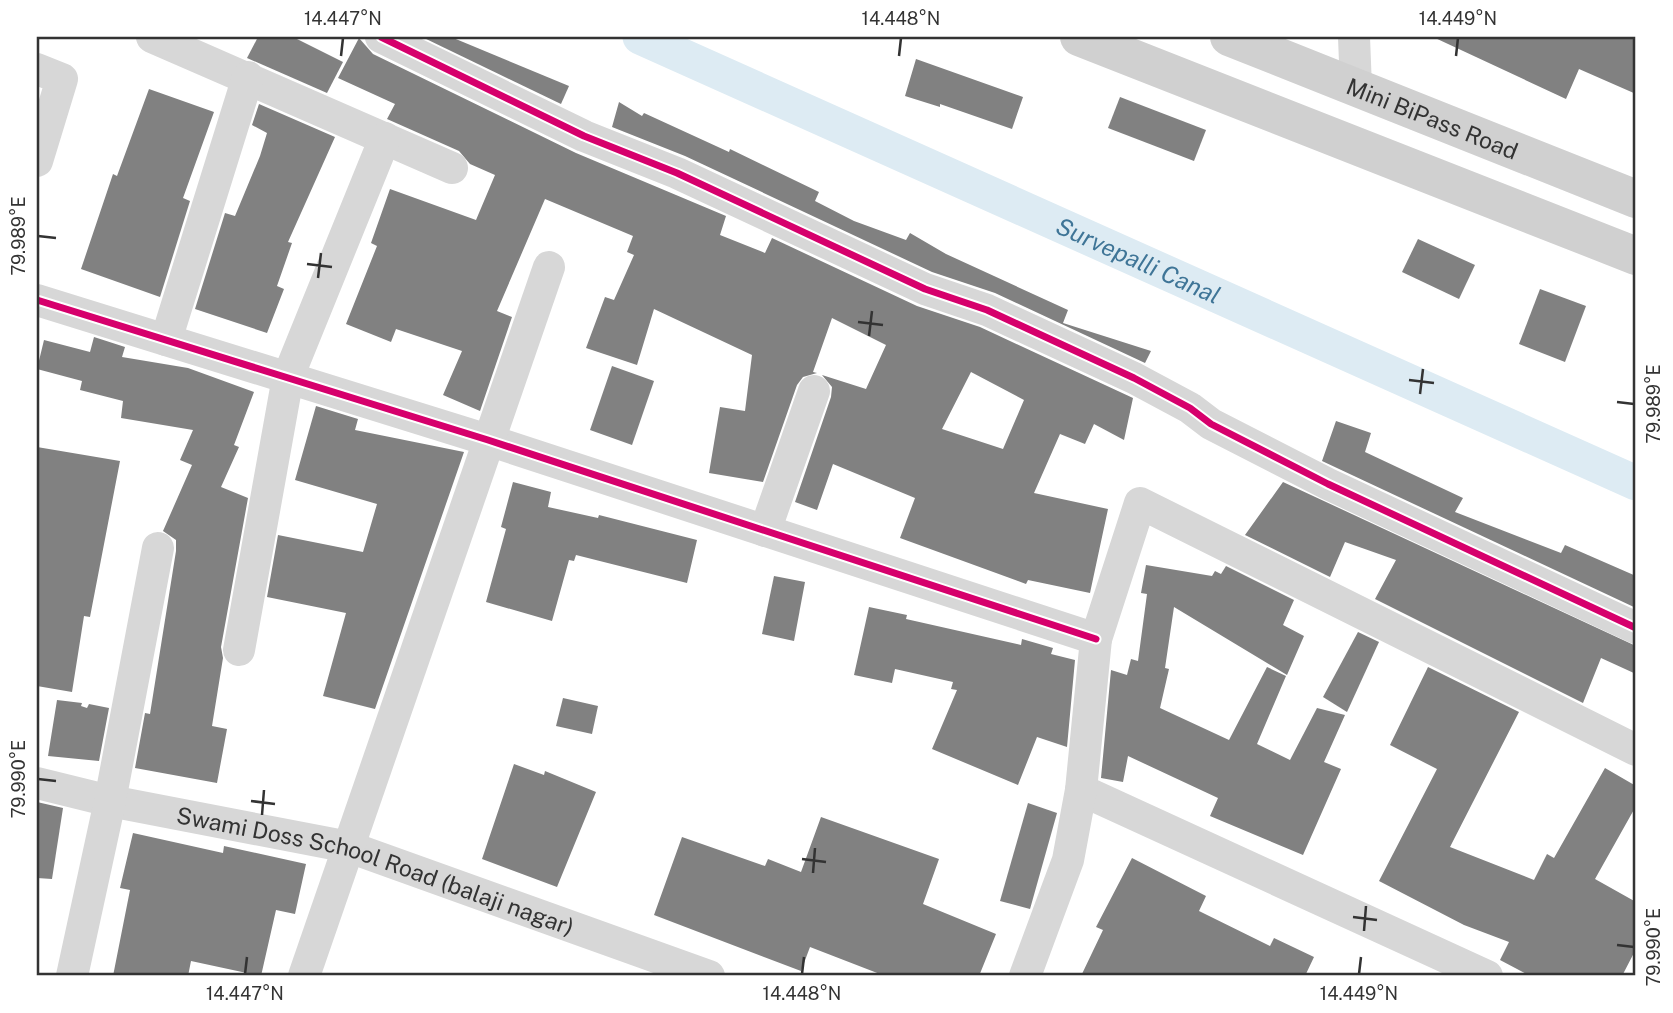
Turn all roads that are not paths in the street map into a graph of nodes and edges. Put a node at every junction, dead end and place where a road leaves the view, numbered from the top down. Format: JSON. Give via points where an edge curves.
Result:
{"nodes":[{"id":1,"x":152,"y":37,"type":"edge"},
{"id":2,"x":381,"y":37,"type":"edge"},
{"id":3,"x":1079,"y":37,"type":"edge"},
{"id":4,"x":1229,"y":37,"type":"edge"},
{"id":5,"x":1354,"y":37,"type":"edge"},
{"id":6,"x":37,"y":69,"type":"edge"},
{"id":7,"x":248,"y":77,"type":"junction"},
{"id":8,"x":1356,"y":88,"type":"junction"},
{"id":9,"x":385,"y":138,"type":"junction"},
{"id":10,"x":37,"y":161,"type":"edge"},
{"id":11,"x":452,"y":168,"type":"dead end"},
{"id":12,"x":1636,"y":199,"type":"edge"},
{"id":13,"x":1636,"y":256,"type":"edge"},
{"id":14,"x":550,"y":267,"type":"dead end"},
{"id":15,"x":37,"y":300,"type":"edge"},
{"id":16,"x":166,"y":340,"type":"junction"},
{"id":17,"x":288,"y":377,"type":"junction"},
{"id":18,"x":814,"y":391,"type":"dead end"},
{"id":19,"x":488,"y":440,"type":"junction"},
{"id":20,"x":765,"y":531,"type":"junction"},
{"id":21,"x":158,"y":548,"type":"dead end"},
{"id":22,"x":1636,"y":628,"type":"edge"},
{"id":23,"x":1096,"y":639,"type":"junction"},
{"id":24,"x":239,"y":650,"type":"dead end"},
{"id":25,"x":1636,"y":750,"type":"edge"},
{"id":26,"x":37,"y":783,"type":"edge"},
{"id":27,"x":1081,"y":790,"type":"junction"},
{"id":28,"x":110,"y":801,"type":"junction"},
{"id":29,"x":349,"y":847,"type":"junction"},
{"id":30,"x":72,"y":976,"type":"edge"},
{"id":31,"x":304,"y":976,"type":"edge"},
{"id":32,"x":709,"y":976,"type":"edge"},
{"id":33,"x":1025,"y":976,"type":"edge"},
{"id":34,"x":1487,"y":976,"type":"edge"}],
"edges":[{"from":1,"to":7,"type":"street"},
{"from":2,"to":22,"type":"street","via":[[584,136],[677,173],[925,289],[987,310],[1135,378],[1211,425],[1328,484]]},
{"from":3,"to":13,"type":"main road"},
{"from":4,"to":8,"type":"main road","name":"Mini BiPass Road"},
{"from":5,"to":8,"type":"street"},
{"from":6,"to":10,"type":"street","via":[[62,79]]},
{"from":7,"to":9,"type":"street"},
{"from":7,"to":16,"type":"street"},
{"from":8,"to":12,"type":"main road","name":"Mini BiPass Road"},
{"from":9,"to":11,"type":"street"},
{"from":9,"to":17,"type":"street"},
{"from":14,"to":19,"type":"street"},
{"from":15,"to":16,"type":"street"},
{"from":16,"to":17,"type":"street"},
{"from":17,"to":19,"type":"street"},
{"from":17,"to":24,"type":"street"},
{"from":18,"to":20,"type":"street"},
{"from":19,"to":20,"type":"street"},
{"from":19,"to":29,"type":"street"},
{"from":20,"to":23,"type":"street"},
{"from":21,"to":28,"type":"street"},
{"from":23,"to":25,"type":"street","via":[[1140,503]]},
{"from":23,"to":27,"type":"street"},
{"from":26,"to":28,"type":"street","name":"Swami Doss School Road (balaji nagar)"},
{"from":27,"to":33,"type":"street","via":[[1068,860]]},
{"from":27,"to":34,"type":"street"},
{"from":28,"to":29,"type":"street","name":"Swami Doss School Road (balaji nagar)"},
{"from":28,"to":30,"type":"street"},
{"from":29,"to":31,"type":"street"},
{"from":29,"to":32,"type":"street","name":"Swami Doss School Road (balaji nagar)"}]}
